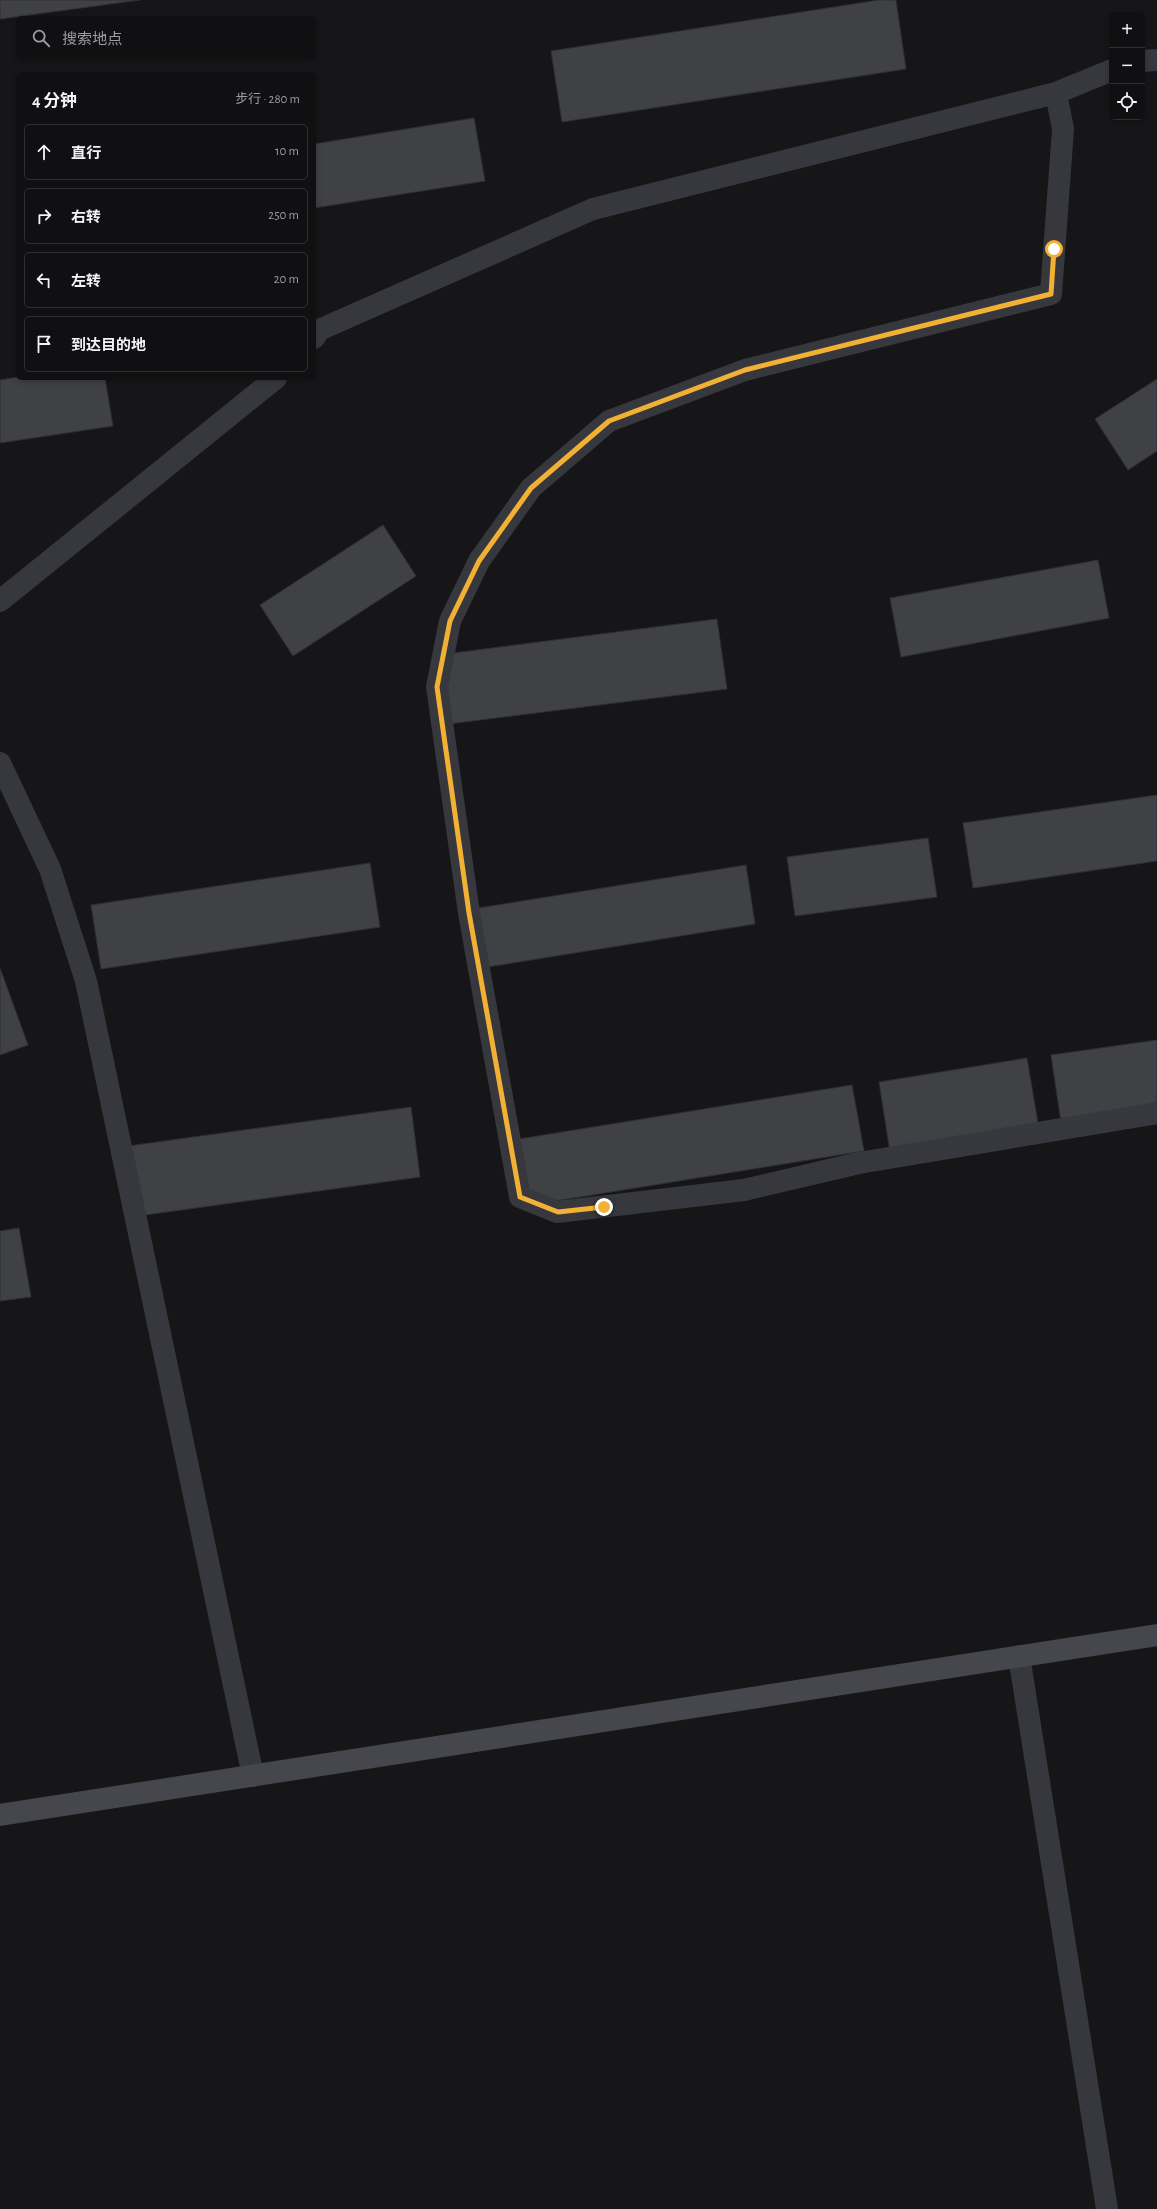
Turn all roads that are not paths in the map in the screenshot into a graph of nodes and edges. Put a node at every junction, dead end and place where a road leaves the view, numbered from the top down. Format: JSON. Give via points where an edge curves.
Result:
{"nodes":[{"id":1,"x":1157,"y":60,"type":"edge"},
{"id":2,"x":1145,"y":61,"type":"edge"},
{"id":3,"x":1109,"y":71,"type":"edge"},
{"id":4,"x":1056,"y":93,"type":"junction"},
{"id":5,"x":316,"y":335,"type":"edge"},
{"id":6,"x":274,"y":380,"type":"edge"},
{"id":7,"x":0,"y":601,"type":"edge"},
{"id":8,"x":0,"y":763,"type":"edge"},
{"id":9,"x":1157,"y":1113,"type":"edge"},
{"id":10,"x":1157,"y":1635,"type":"edge"},
{"id":11,"x":1019,"y":1656,"type":"junction"},
{"id":12,"x":253,"y":1776,"type":"junction"},
{"id":13,"x":0,"y":1816,"type":"edge"},
{"id":14,"x":1108,"y":2209,"type":"edge"}],
"edges":[{"from":1,"to":2,"type":"street"},
{"from":3,"to":4,"type":"street"},
{"from":4,"to":5,"type":"street","via":[[593,209],[319,330]]},
{"from":4,"to":9,"type":"street","via":[[1063,129],[1051,294],[745,370],[609,421],[531,488],[479,561],[450,621],[437,687],[469,913],[520,1197],[558,1212],[744,1190],[859,1163]]},
{"from":6,"to":7,"type":"street"},
{"from":8,"to":12,"type":"street","via":[[50,869],[86,981]]},
{"from":10,"to":11,"type":"main road"},
{"from":11,"to":12,"type":"main road"},
{"from":11,"to":14,"type":"street"},
{"from":12,"to":13,"type":"main road"}]}
